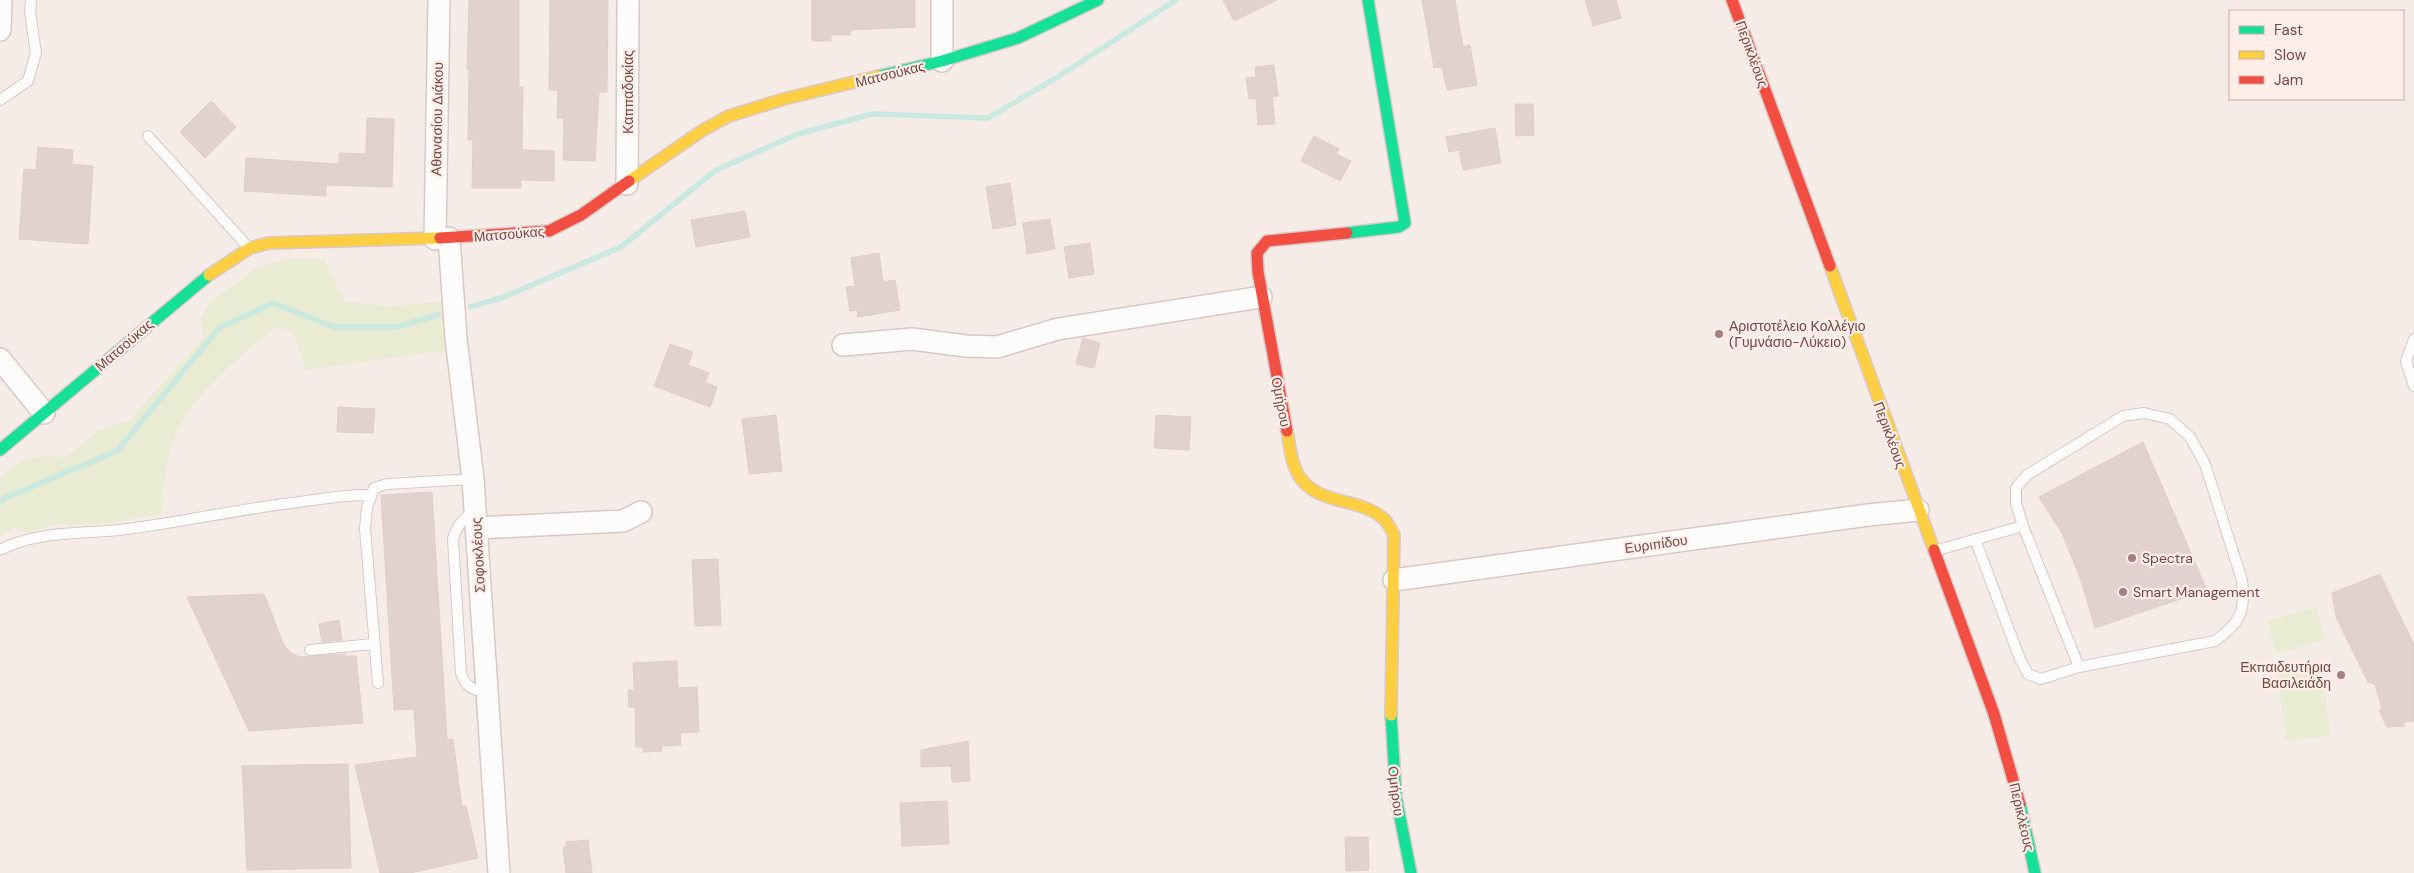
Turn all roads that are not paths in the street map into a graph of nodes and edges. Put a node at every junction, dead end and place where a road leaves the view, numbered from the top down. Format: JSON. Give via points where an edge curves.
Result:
{"nodes":[{"id":1,"x":1,"y":0,"type":"edge"},
{"id":2,"x":31,"y":0,"type":"edge"},
{"id":3,"x":439,"y":0,"type":"edge"},
{"id":4,"x":628,"y":0,"type":"edge"},
{"id":5,"x":942,"y":0,"type":"edge"},
{"id":6,"x":1098,"y":0,"type":"edge"},
{"id":7,"x":1368,"y":0,"type":"edge"},
{"id":8,"x":1732,"y":0,"type":"edge"},
{"id":9,"x":0,"y":30,"type":"edge"},
{"id":10,"x":942,"y":62,"type":"junction"},
{"id":11,"x":0,"y":100,"type":"edge"},
{"id":12,"x":148,"y":136,"type":"dead end"},
{"id":13,"x":628,"y":184,"type":"junction"},
{"id":14,"x":442,"y":239,"type":"junction"},
{"id":15,"x":250,"y":248,"type":"junction"},
{"id":16,"x":1261,"y":297,"type":"junction"},
{"id":17,"x":2414,"y":339,"type":"edge"},
{"id":18,"x":843,"y":345,"type":"dead end"},
{"id":19,"x":0,"y":358,"type":"edge"},
{"id":20,"x":2414,"y":386,"type":"edge"},
{"id":21,"x":44,"y":413,"type":"junction"},
{"id":22,"x":0,"y":450,"type":"edge"},
{"id":23,"x":473,"y":480,"type":"junction"},
{"id":24,"x":370,"y":496,"type":"junction"},
{"id":25,"x":1918,"y":510,"type":"junction"},
{"id":26,"x":641,"y":512,"type":"dead end"},
{"id":27,"x":476,"y":519,"type":"junction"},
{"id":28,"x":2023,"y":526,"type":"junction"},
{"id":29,"x":1975,"y":539,"type":"junction"},
{"id":30,"x":0,"y":550,"type":"edge"},
{"id":31,"x":1934,"y":551,"type":"junction"},
{"id":32,"x":1394,"y":580,"type":"junction"},
{"id":33,"x":374,"y":644,"type":"junction"},
{"id":34,"x":310,"y":650,"type":"dead end"},
{"id":35,"x":2079,"y":667,"type":"junction"},
{"id":36,"x":378,"y":683,"type":"dead end"},
{"id":37,"x":498,"y":873,"type":"edge"},
{"id":38,"x":1410,"y":873,"type":"edge"},
{"id":39,"x":2035,"y":873,"type":"edge"}],
"edges":[{"from":1,"to":9,"type":"street"},
{"from":2,"to":11,"type":"lane","via":[[36,53],[28,81]]},
{"from":3,"to":14,"type":"street","name":"Αθανασίου Διάκου"},
{"from":4,"to":13,"type":"street","name":"Καππαδοκίας"},
{"from":5,"to":10,"type":"street"},
{"from":6,"to":10,"type":"street","name":"Ματσούκας","via":[[1018,38]]},
{"from":7,"to":16,"type":"street","name":"Ομήρου","via":[[1405,223],[1399,227],[1264,243],[1257,259]]},
{"from":8,"to":25,"type":"street","name":"Περικλέους"},
{"from":10,"to":13,"type":"street","name":"Ματσούκας","via":[[742,111],[703,130]]},
{"from":12,"to":15,"type":"lane"},
{"from":13,"to":14,"type":"street","name":"Ματσούκας","via":[[550,231]]},
{"from":14,"to":15,"type":"street","name":"Ματσούκας","via":[[289,241]]},
{"from":14,"to":23,"type":"street","name":"Σοφοκλέους"},
{"from":15,"to":21,"type":"street","name":"Ματσούκας","via":[[189,291]]},
{"from":16,"to":18,"type":"street","via":[[1058,328],[997,347],[912,339]]},
{"from":16,"to":32,"type":"street","name":"Ομήρου","via":[[1292,458],[1298,474],[1310,489],[1322,496],[1370,509],[1384,518],[1394,535]]},
{"from":17,"to":20,"type":"lane","via":[[2406,361]]},
{"from":19,"to":21,"type":"street"},
{"from":21,"to":22,"type":"street","name":"Ματσούκας"},
{"from":23,"to":24,"type":"lane","via":[[387,484],[374,488]]},
{"from":23,"to":27,"type":"street","name":"Σοφοκλέους"},
{"from":24,"to":30,"type":"lane","via":[[355,494],[119,530],[50,535],[10,544]]},
{"from":24,"to":33,"type":"lane","via":[[366,529]]},
{"from":25,"to":31,"type":"street","name":"Περικλέους"},
{"from":25,"to":32,"type":"street","name":"Ευριπίδου","via":[[1868,514]]},
{"from":26,"to":27,"type":"street","via":[[623,521]]},
{"from":27,"to":37,"type":"street","name":"Σοφοκλέους"},
{"from":28,"to":29,"type":"lane"},
{"from":28,"to":35,"type":"lane"},
{"from":28,"to":35,"type":"lane","via":[[2016,503],[2016,488],[2027,475],[2123,416],[2144,413],[2170,419],[2190,437],[2205,464],[2242,580],[2244,599],[2240,617],[2215,641]]},
{"from":29,"to":31,"type":"lane"},
{"from":29,"to":35,"type":"lane","via":[[2028,674],[2041,679]]},
{"from":31,"to":39,"type":"street","name":"Περικλέους","via":[[2004,745]]},
{"from":32,"to":38,"type":"street","name":"Ομήρου","via":[[1390,681],[1392,755]]},
{"from":33,"to":34,"type":"lane"},
{"from":33,"to":36,"type":"lane"}]}
